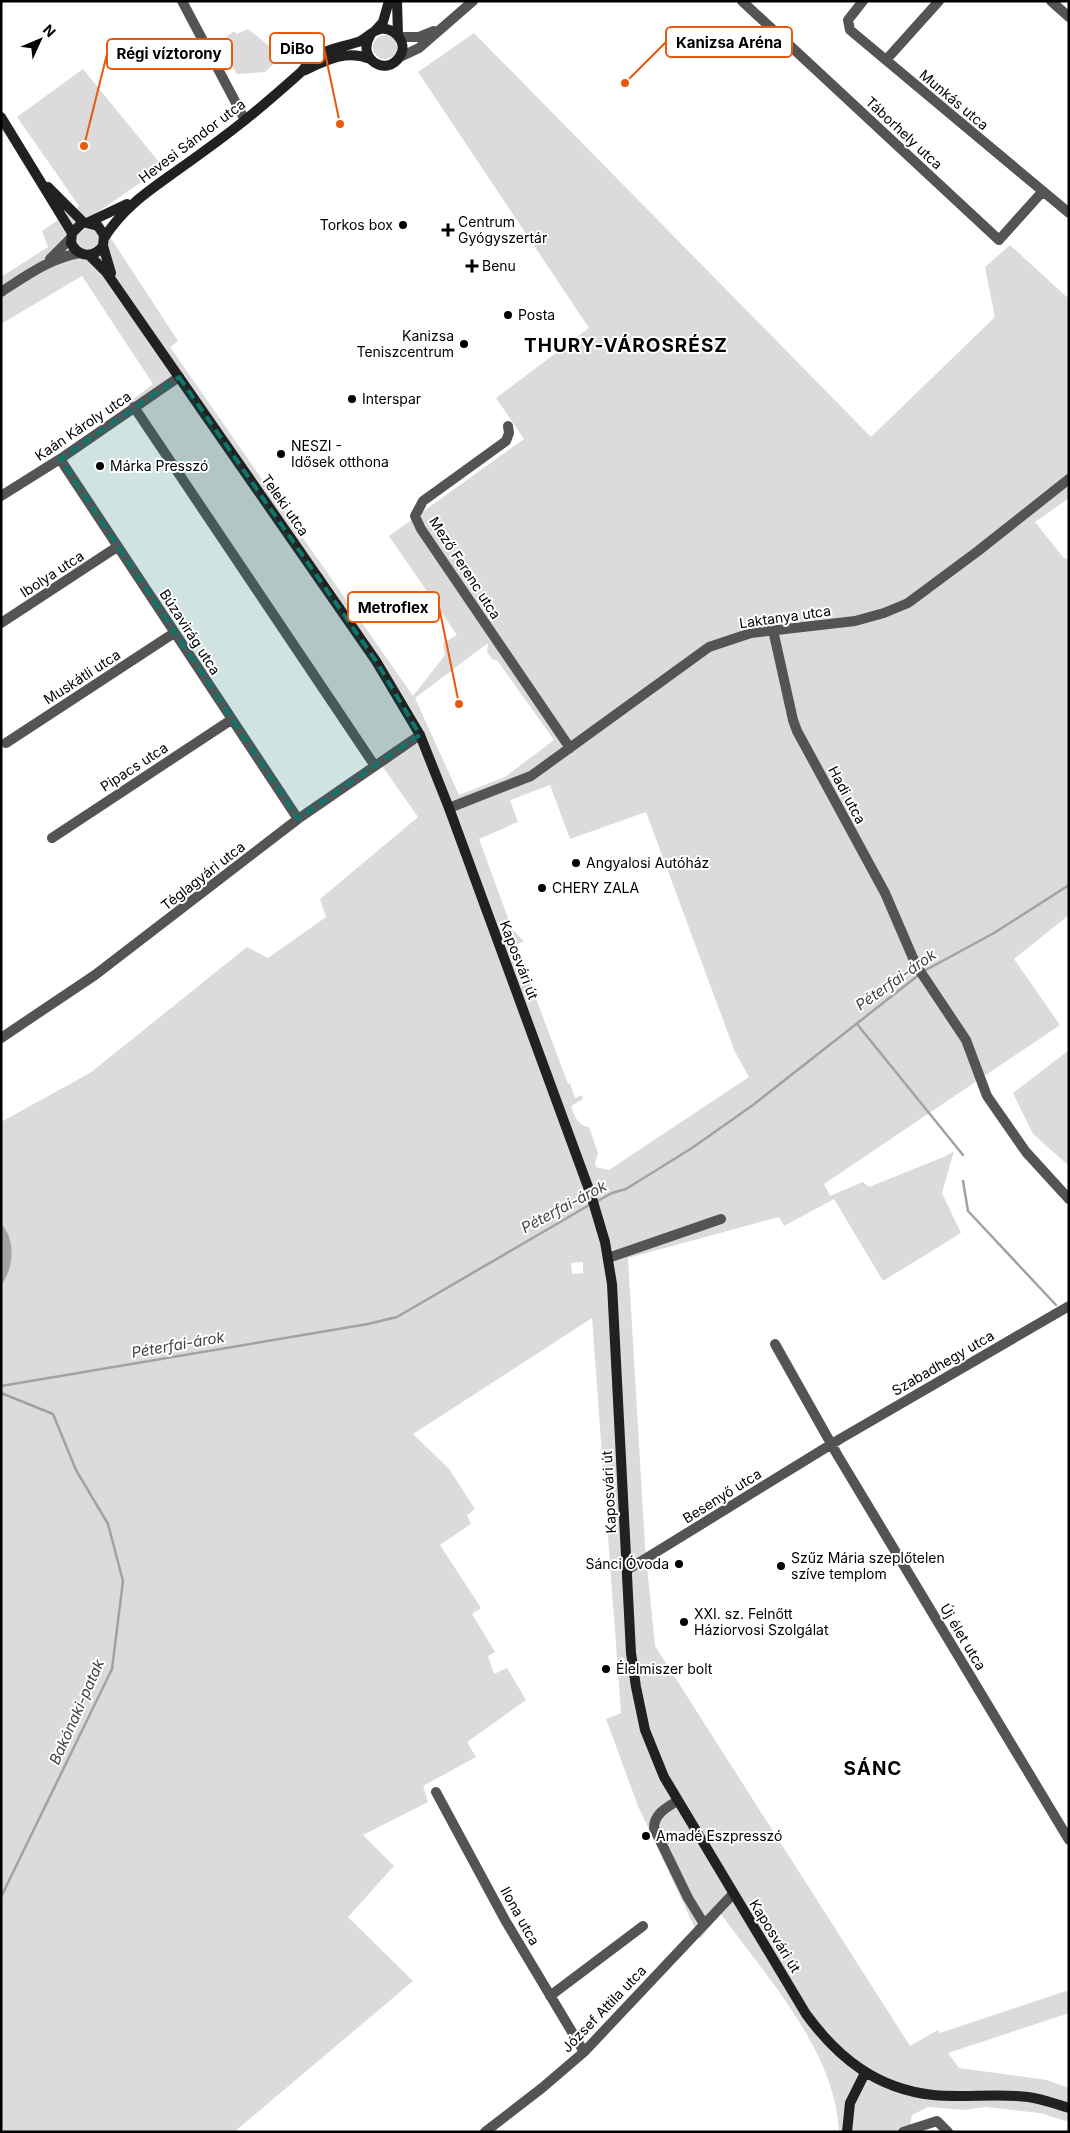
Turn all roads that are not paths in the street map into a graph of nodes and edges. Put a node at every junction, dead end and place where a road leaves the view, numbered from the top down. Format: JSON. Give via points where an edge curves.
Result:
{"nodes":[{"id":1,"x":182,"y":1,"type":"edge"},
{"id":2,"x":389,"y":1,"type":"edge"},
{"id":3,"x":397,"y":1,"type":"edge"},
{"id":4,"x":473,"y":1,"type":"edge"},
{"id":5,"x":742,"y":1,"type":"edge"},
{"id":6,"x":863,"y":1,"type":"edge"},
{"id":7,"x":939,"y":1,"type":"edge"},
{"id":8,"x":1051,"y":1,"type":"edge"},
{"id":9,"x":1069,"y":17,"type":"edge"},
{"id":10,"x":439,"y":29,"type":"junction"},
{"id":11,"x":372,"y":34,"type":"junction"},
{"id":12,"x":398,"y":36,"type":"junction"},
{"id":13,"x":400,"y":57,"type":"junction"},
{"id":14,"x":370,"y":59,"type":"junction"},
{"id":15,"x":886,"y":60,"type":"junction"},
{"id":16,"x":302,"y":71,"type":"junction"},
{"id":17,"x":1,"y":117,"type":"edge"},
{"id":18,"x":245,"y":120,"type":"junction"},
{"id":19,"x":45,"y":185,"type":"junction"},
{"id":20,"x":1043,"y":191,"type":"junction"},
{"id":21,"x":133,"y":202,"type":"junction"},
{"id":22,"x":1069,"y":213,"type":"edge"},
{"id":23,"x":86,"y":222,"type":"junction"},
{"id":24,"x":71,"y":235,"type":"junction"},
{"id":25,"x":103,"y":242,"type":"junction"},
{"id":26,"x":84,"y":254,"type":"junction"},
{"id":27,"x":44,"y":265,"type":"junction"},
{"id":28,"x":1,"y":292,"type":"edge"},
{"id":29,"x":121,"y":294,"type":"junction"},
{"id":30,"x":179,"y":377,"type":"junction"},
{"id":31,"x":134,"y":407,"type":"junction"},
{"id":32,"x":508,"y":426,"type":"dead end"},
{"id":33,"x":60,"y":459,"type":"junction"},
{"id":34,"x":1069,"y":479,"type":"edge"},
{"id":35,"x":1,"y":496,"type":"edge"},
{"id":36,"x":117,"y":547,"type":"junction"},
{"id":37,"x":1,"y":623,"type":"edge"},
{"id":38,"x":772,"y":630,"type":"junction"},
{"id":39,"x":174,"y":633,"type":"junction"},
{"id":40,"x":231,"y":720,"type":"junction"},
{"id":41,"x":420,"y":735,"type":"junction"},
{"id":42,"x":6,"y":743,"type":"dead end"},
{"id":43,"x":570,"y":748,"type":"junction"},
{"id":44,"x":375,"y":766,"type":"junction"},
{"id":45,"x":449,"y":808,"type":"junction"},
{"id":46,"x":298,"y":819,"type":"junction"},
{"id":47,"x":52,"y":838,"type":"dead end"},
{"id":48,"x":1,"y":1038,"type":"edge"},
{"id":49,"x":1069,"y":1199,"type":"edge"},
{"id":50,"x":721,"y":1219,"type":"dead end"},
{"id":51,"x":608,"y":1258,"type":"junction"},
{"id":52,"x":1069,"y":1306,"type":"edge"},
{"id":53,"x":775,"y":1344,"type":"dead end"},
{"id":54,"x":832,"y":1444,"type":"junction"},
{"id":55,"x":627,"y":1570,"type":"junction"},
{"id":56,"x":436,"y":1792,"type":"dead end"},
{"id":57,"x":677,"y":1801,"type":"junction"},
{"id":58,"x":1069,"y":1840,"type":"edge"},
{"id":59,"x":733,"y":1894,"type":"junction"},
{"id":60,"x":704,"y":1924,"type":"junction"},
{"id":61,"x":643,"y":1926,"type":"dead end"},
{"id":62,"x":550,"y":1996,"type":"junction"},
{"id":63,"x":584,"y":2052,"type":"junction"},
{"id":64,"x":865,"y":2073,"type":"junction"},
{"id":65,"x":1069,"y":2108,"type":"edge"},
{"id":66,"x":485,"y":2132,"type":"edge"},
{"id":67,"x":847,"y":2132,"type":"edge"},
{"id":68,"x":903,"y":2132,"type":"edge"},
{"id":69,"x":948,"y":2132,"type":"edge"}],
"edges":[{"from":1,"to":18,"type":"street"},
{"from":2,"to":11,"type":"main road","via":[[383,22]]},
{"from":3,"to":12,"type":"main road"},
{"from":4,"to":10,"type":"street"},
{"from":5,"to":20,"type":"street","name":"Táborhely utca","via":[[999,240]]},
{"from":6,"to":15,"type":"street","name":"Munkás utca","via":[[848,20],[848,26]]},
{"from":7,"to":15,"type":"street"},
{"from":8,"to":9,"type":"street"},
{"from":10,"to":12,"type":"street","via":[[419,37]]},
{"from":10,"to":13,"type":"street","via":[[419,48]]},
{"from":11,"to":12,"type":"main road","via":[[384,29]]},
{"from":11,"to":14,"type":"main road","via":[[366,47]]},
{"from":11,"to":16,"type":"main road","name":"Hevesi Sándor utca","via":[[320,54]]},
{"from":12,"to":13,"type":"main road","via":[[402,49]]},
{"from":13,"to":14,"type":"main road","via":[[385,66]]},
{"from":14,"to":16,"type":"main road","name":"Hevesi Sándor utca","via":[[339,56]]},
{"from":15,"to":20,"type":"street","name":"Munkás utca"},
{"from":16,"to":18,"type":"main road","name":"Hevesi Sándor utca"},
{"from":17,"to":19,"type":"main road"},
{"from":18,"to":21,"type":"main road","name":"Hevesi Sándor utca"},
{"from":19,"to":23,"type":"main road"},
{"from":19,"to":24,"type":"main road"},
{"from":20,"to":22,"type":"street","name":"Munkás utca"},
{"from":21,"to":23,"type":"main road"},
{"from":21,"to":25,"type":"main road","name":"Hevesi Sándor utca"},
{"from":23,"to":24,"type":"main road"},
{"from":23,"to":25,"type":"main road","via":[[98,226]]},
{"from":24,"to":26,"type":"main road","via":[[74,248]]},
{"from":24,"to":27,"type":"street"},
{"from":25,"to":26,"type":"main road","via":[[95,253]]},
{"from":25,"to":29,"type":"main road","name":"Teleki utca","via":[[107,264]]},
{"from":26,"to":27,"type":"street","via":[[62,256]]},
{"from":26,"to":29,"type":"main road","name":"Teleki utca","via":[[103,269]]},
{"from":27,"to":28,"type":"street"},
{"from":29,"to":30,"type":"main road","name":"Teleki utca"},
{"from":30,"to":31,"type":"street","name":"Kaán Károly utca"},
{"from":30,"to":41,"type":"main road","name":"Teleki utca","via":[[376,661]]},
{"from":31,"to":33,"type":"street","name":"Kaán Károly utca"},
{"from":31,"to":44,"type":"street"},
{"from":32,"to":43,"type":"street","name":"Mező Ferenc utca","via":[[506,441],[423,501],[415,516]]},
{"from":33,"to":35,"type":"street","name":"Kaán Károly utca"},
{"from":33,"to":36,"type":"street","name":"Búzavirág utca"},
{"from":34,"to":38,"type":"street","name":"Laktanya utca","via":[[908,603],[855,621]]},
{"from":36,"to":37,"type":"street","name":"Ibolya utca"},
{"from":36,"to":39,"type":"street","name":"Búzavirág utca"},
{"from":38,"to":43,"type":"street","name":"Laktanya utca","via":[[741,636],[703,650]]},
{"from":38,"to":49,"type":"street","name":"Hadi utca","via":[[797,731],[885,893],[916,965],[966,1040],[981,1083],[999,1115],[1026,1152]]},
{"from":39,"to":40,"type":"street","name":"Búzavirág utca"},
{"from":39,"to":42,"type":"street","name":"Muskátli utca"},
{"from":40,"to":46,"type":"street","name":"Búzavirág utca"},
{"from":40,"to":47,"type":"street","name":"Pipacs utca"},
{"from":41,"to":44,"type":"street","name":"Téglagyári utca"},
{"from":41,"to":45,"type":"main road","name":"Kaposvári út"},
{"from":43,"to":45,"type":"street","name":"Laktanya utca","via":[[520,782]]},
{"from":44,"to":46,"type":"street","name":"Téglagyári utca"},
{"from":45,"to":51,"type":"main road","name":"Kaposvári út","via":[[591,1196]]},
{"from":46,"to":48,"type":"street","name":"Téglagyári utca","via":[[114,962]]},
{"from":50,"to":51,"type":"street"},
{"from":51,"to":55,"type":"main road","name":"Kaposvári út","via":[[614,1312]]},
{"from":52,"to":54,"type":"street","name":"Szabadhegy utca"},
{"from":53,"to":54,"type":"street","name":"Új élet utca"},
{"from":54,"to":55,"type":"street","name":"Besenyő utca"},
{"from":54,"to":58,"type":"street","name":"Új élet utca"},
{"from":55,"to":57,"type":"main road","name":"Kaposvári út","via":[[638,1702],[656,1759]]},
{"from":56,"to":62,"type":"street","name":"Ilona utca"},
{"from":57,"to":59,"type":"main road","name":"Kaposvári út"},
{"from":57,"to":60,"type":"street","via":[[659,1814],[654,1828]]},
{"from":59,"to":60,"type":"street","name":"József Attila utca"},
{"from":59,"to":64,"type":"main road","name":"Kaposvári út","via":[[823,2037]]},
{"from":60,"to":63,"type":"street","name":"József Attila utca"},
{"from":61,"to":62,"type":"street"},
{"from":62,"to":63,"type":"street","name":"Ilona utca"},
{"from":63,"to":66,"type":"street","name":"József Attila utca"},
{"from":64,"to":65,"type":"main road","name":"Kaposvári út","via":[[888,2084],[936,2095],[1028,2097]]},
{"from":64,"to":67,"type":"main road","via":[[850,2103]]},
{"from":68,"to":69,"type":"street","via":[[936,2122]]}]}
